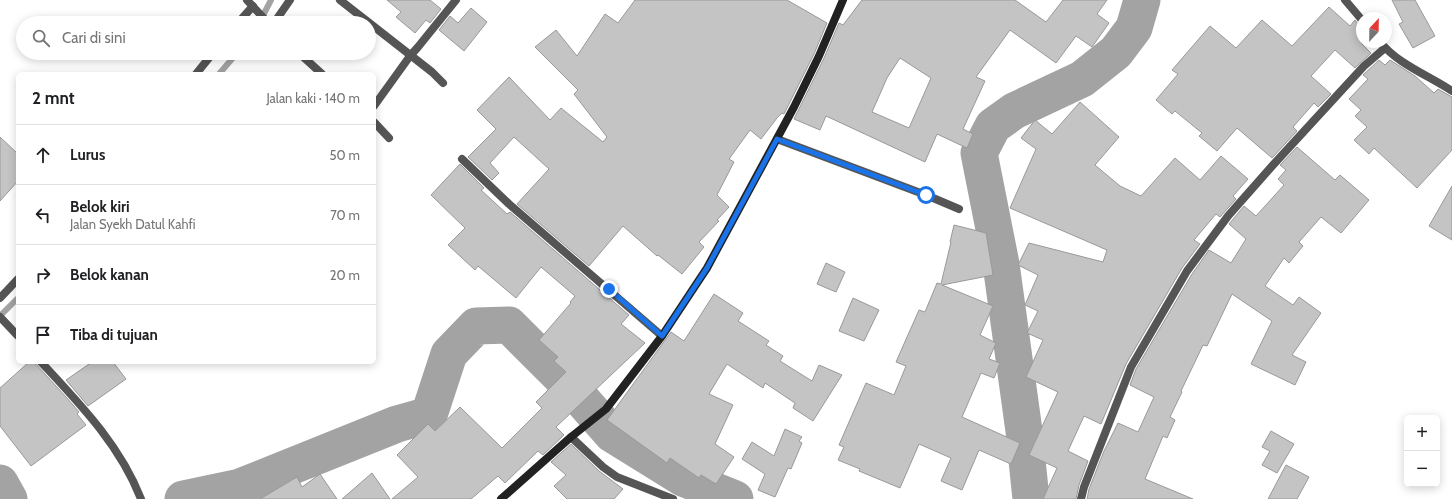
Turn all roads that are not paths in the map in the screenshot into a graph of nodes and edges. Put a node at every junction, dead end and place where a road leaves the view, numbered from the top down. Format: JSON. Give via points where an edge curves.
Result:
{"nodes":[{"id":1,"x":290,"y":0,"type":"edge"},
{"id":2,"x":340,"y":0,"type":"edge"},
{"id":3,"x":456,"y":0,"type":"edge"},
{"id":4,"x":843,"y":0,"type":"edge"},
{"id":5,"x":1345,"y":0,"type":"edge"},
{"id":6,"x":252,"y":5,"type":"edge"},
{"id":7,"x":1356,"y":13,"type":"edge"},
{"id":8,"x":243,"y":16,"type":"edge"},
{"id":9,"x":263,"y":16,"type":"edge"},
{"id":10,"x":275,"y":16,"type":"edge"},
{"id":11,"x":360,"y":16,"type":"edge"},
{"id":12,"x":376,"y":29,"type":"edge"},
{"id":13,"x":1380,"y":48,"type":"edge"},
{"id":14,"x":1387,"y":48,"type":"edge"},
{"id":15,"x":410,"y":56,"type":"junction"},
{"id":16,"x":207,"y":60,"type":"edge"},
{"id":17,"x":307,"y":60,"type":"edge"},
{"id":18,"x":198,"y":72,"type":"edge"},
{"id":19,"x":320,"y":72,"type":"edge"},
{"id":20,"x":443,"y":83,"type":"dead end"},
{"id":21,"x":1452,"y":91,"type":"edge"},
{"id":22,"x":376,"y":103,"type":"edge"},
{"id":23,"x":376,"y":124,"type":"edge"},
{"id":24,"x":389,"y":138,"type":"dead end"},
{"id":25,"x":777,"y":139,"type":"junction"},
{"id":26,"x":462,"y":159,"type":"dead end"},
{"id":27,"x":959,"y":209,"type":"dead end"},
{"id":28,"x":16,"y":281,"type":"edge"},
{"id":29,"x":0,"y":298,"type":"edge"},
{"id":30,"x":2,"y":319,"type":"edge"},
{"id":31,"x":16,"y":334,"type":"edge"},
{"id":32,"x":662,"y":336,"type":"junction"},
{"id":33,"x":43,"y":364,"type":"edge"},
{"id":34,"x":574,"y":435,"type":"junction"},
{"id":35,"x":141,"y":499,"type":"edge"},
{"id":36,"x":501,"y":499,"type":"edge"},
{"id":37,"x":674,"y":499,"type":"edge"},
{"id":38,"x":1081,"y":499,"type":"edge"}],
"edges":[{"from":1,"to":10,"type":"street"},
{"from":2,"to":11,"type":"street"},
{"from":3,"to":15,"type":"street"},
{"from":4,"to":25,"type":"street","via":[[819,56]]},
{"from":5,"to":7,"type":"street"},
{"from":6,"to":8,"type":"street"},
{"from":6,"to":9,"type":"street"},
{"from":12,"to":15,"type":"street"},
{"from":13,"to":38,"type":"street","via":[[1228,216],[1187,271],[1130,367]]},
{"from":14,"to":21,"type":"street","via":[[1412,68]]},
{"from":15,"to":20,"type":"street"},
{"from":15,"to":22,"type":"street"},
{"from":16,"to":18,"type":"street"},
{"from":17,"to":19,"type":"street"},
{"from":23,"to":24,"type":"street"},
{"from":25,"to":27,"type":"street"},
{"from":25,"to":32,"type":"street","via":[[707,268]]},
{"from":26,"to":32,"type":"street","via":[[509,204]]},
{"from":28,"to":29,"type":"street"},
{"from":30,"to":31,"type":"street"},
{"from":32,"to":34,"type":"street","via":[[606,409]]},
{"from":33,"to":35,"type":"street","via":[[93,419],[121,457]]},
{"from":34,"to":36,"type":"street"},
{"from":34,"to":37,"type":"street","via":[[603,467],[617,477]]}]}
